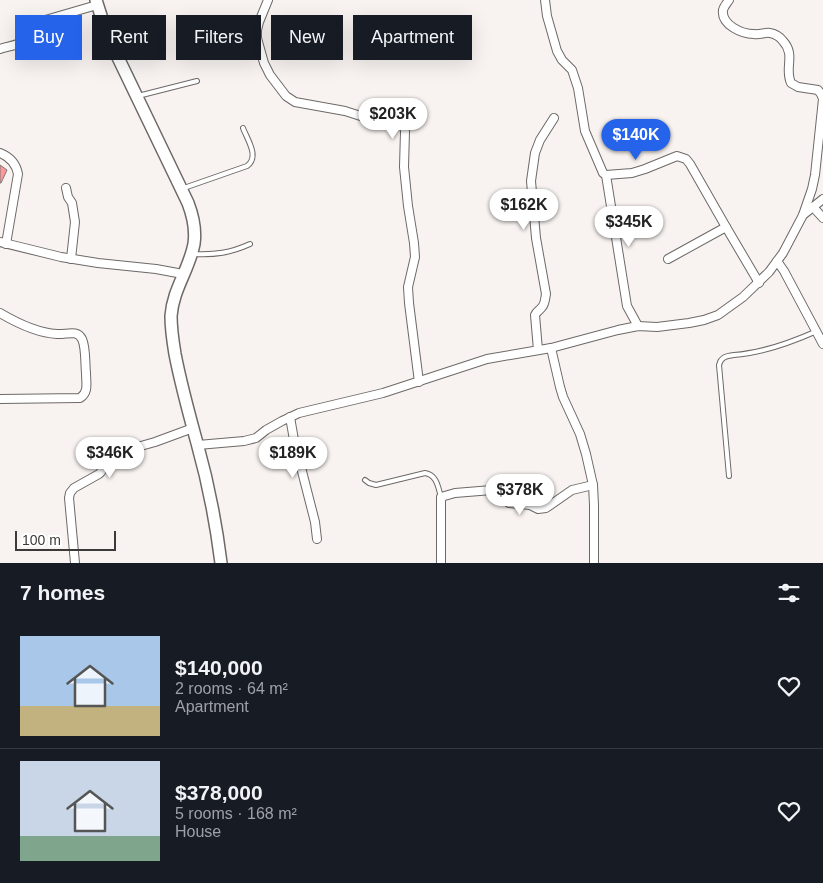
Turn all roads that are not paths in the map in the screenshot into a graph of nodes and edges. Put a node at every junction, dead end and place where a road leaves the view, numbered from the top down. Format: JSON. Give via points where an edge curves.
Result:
{"nodes":[{"id":1,"x":268,"y":0,"type":"edge"},
{"id":2,"x":545,"y":0,"type":"edge"},
{"id":3,"x":729,"y":0,"type":"edge"},
{"id":4,"x":97,"y":3,"type":"edge"},
{"id":5,"x":0,"y":48,"type":"edge"},
{"id":6,"x":198,"y":81,"type":"dead end"},
{"id":7,"x":138,"y":96,"type":"junction"},
{"id":8,"x":554,"y":118,"type":"dead end"},
{"id":9,"x":243,"y":128,"type":"dead end"},
{"id":10,"x":0,"y":153,"type":"edge"},
{"id":11,"x":606,"y":175,"type":"junction"},
{"id":12,"x":66,"y":188,"type":"dead end"},
{"id":13,"x":182,"y":189,"type":"junction"},
{"id":14,"x":823,"y":199,"type":"edge"},
{"id":15,"x":814,"y":207,"type":"junction"},
{"id":16,"x":803,"y":215,"type":"junction"},
{"id":17,"x":823,"y":218,"type":"edge"},
{"id":18,"x":726,"y":227,"type":"junction"},
{"id":19,"x":3,"y":243,"type":"edge"},
{"id":20,"x":250,"y":244,"type":"dead end"},
{"id":21,"x":192,"y":254,"type":"junction"},
{"id":22,"x":71,"y":259,"type":"junction"},
{"id":23,"x":668,"y":259,"type":"dead end"},
{"id":24,"x":777,"y":261,"type":"junction"},
{"id":25,"x":183,"y":274,"type":"junction"},
{"id":26,"x":759,"y":283,"type":"junction"},
{"id":27,"x":0,"y":313,"type":"edge"},
{"id":28,"x":638,"y":326,"type":"junction"},
{"id":29,"x":817,"y":331,"type":"junction"},
{"id":30,"x":823,"y":344,"type":"edge"},
{"id":31,"x":551,"y":348,"type":"junction"},
{"id":32,"x":538,"y":350,"type":"junction"},
{"id":33,"x":419,"y":382,"type":"junction"},
{"id":34,"x":0,"y":399,"type":"edge"},
{"id":35,"x":290,"y":417,"type":"junction"},
{"id":36,"x":193,"y":428,"type":"junction"},
{"id":37,"x":198,"y":445,"type":"junction"},
{"id":38,"x":729,"y":476,"type":"dead end"},
{"id":39,"x":365,"y":480,"type":"dead end"},
{"id":40,"x":593,"y":485,"type":"junction"},
{"id":41,"x":441,"y":498,"type":"junction"},
{"id":42,"x":317,"y":539,"type":"dead end"},
{"id":43,"x":75,"y":563,"type":"edge"},
{"id":44,"x":221,"y":563,"type":"edge"},
{"id":45,"x":441,"y":563,"type":"edge"},
{"id":46,"x":594,"y":563,"type":"edge"}],
"edges":[{"from":1,"to":33,"type":"street","via":[[259,22],[258,38],[264,63],[286,96],[295,102],[404,127],[404,167],[414,243],[408,287]]},
{"from":2,"to":11,"type":"street","via":[[557,51],[576,79],[587,137]]},
{"from":3,"to":16,"type":"street","via":[[723,12],[731,27],[777,36],[786,44],[790,57],[790,83],[818,90],[823,99],[815,174]]},
{"from":4,"to":5,"type":"street","via":[[35,23],[23,42]]},
{"from":4,"to":7,"type":"street","via":[[112,45]]},
{"from":6,"to":7,"type":"lane"},
{"from":7,"to":13,"type":"street"},
{"from":8,"to":32,"type":"street","via":[[535,153],[531,181],[536,238],[546,294],[543,307],[535,315]]},
{"from":9,"to":13,"type":"lane","via":[[253,152],[247,166]]},
{"from":10,"to":19,"type":"street","via":[[14,162],[18,174]]},
{"from":11,"to":18,"type":"street","via":[[632,173],[677,156],[686,159]]},
{"from":11,"to":28,"type":"street","via":[[627,306]]},
{"from":12,"to":22,"type":"street","via":[[75,222]]},
{"from":13,"to":21,"type":"street","via":[[193,216]]},
{"from":14,"to":15,"type":"street"},
{"from":15,"to":16,"type":"street"},
{"from":15,"to":17,"type":"street"},
{"from":16,"to":24,"type":"street"},
{"from":18,"to":23,"type":"street"},
{"from":18,"to":26,"type":"street"},
{"from":19,"to":22,"type":"street"},
{"from":20,"to":21,"type":"lane","via":[[212,255]]},
{"from":21,"to":25,"type":"street"},
{"from":22,"to":25,"type":"street"},
{"from":24,"to":26,"type":"street"},
{"from":24,"to":29,"type":"street"},
{"from":25,"to":36,"type":"street","via":[[175,293],[171,326]]},
{"from":26,"to":28,"type":"street","via":[[718,315],[672,326]]},
{"from":27,"to":34,"type":"street","via":[[44,332],[78,334],[84,348],[87,389],[80,398]]},
{"from":28,"to":31,"type":"street"},
{"from":29,"to":30,"type":"street"},
{"from":29,"to":38,"type":"lane","via":[[771,349],[724,357],[718,365]]},
{"from":31,"to":32,"type":"street"},
{"from":31,"to":40,"type":"street","via":[[560,387],[580,434]]},
{"from":32,"to":33,"type":"street","via":[[488,359]]},
{"from":33,"to":35,"type":"street"},
{"from":35,"to":37,"type":"street","via":[[252,439]]},
{"from":35,"to":42,"type":"street"},
{"from":36,"to":37,"type":"street"},
{"from":36,"to":43,"type":"street","via":[[116,454],[108,459],[99,474],[71,490]]},
{"from":37,"to":44,"type":"street"},
{"from":39,"to":41,"type":"lane","via":[[376,485],[430,474],[436,480]]},
{"from":40,"to":41,"type":"street","via":[[572,490],[542,509],[509,503],[492,490],[455,493]]},
{"from":40,"to":46,"type":"street"},
{"from":41,"to":45,"type":"street"}]}
